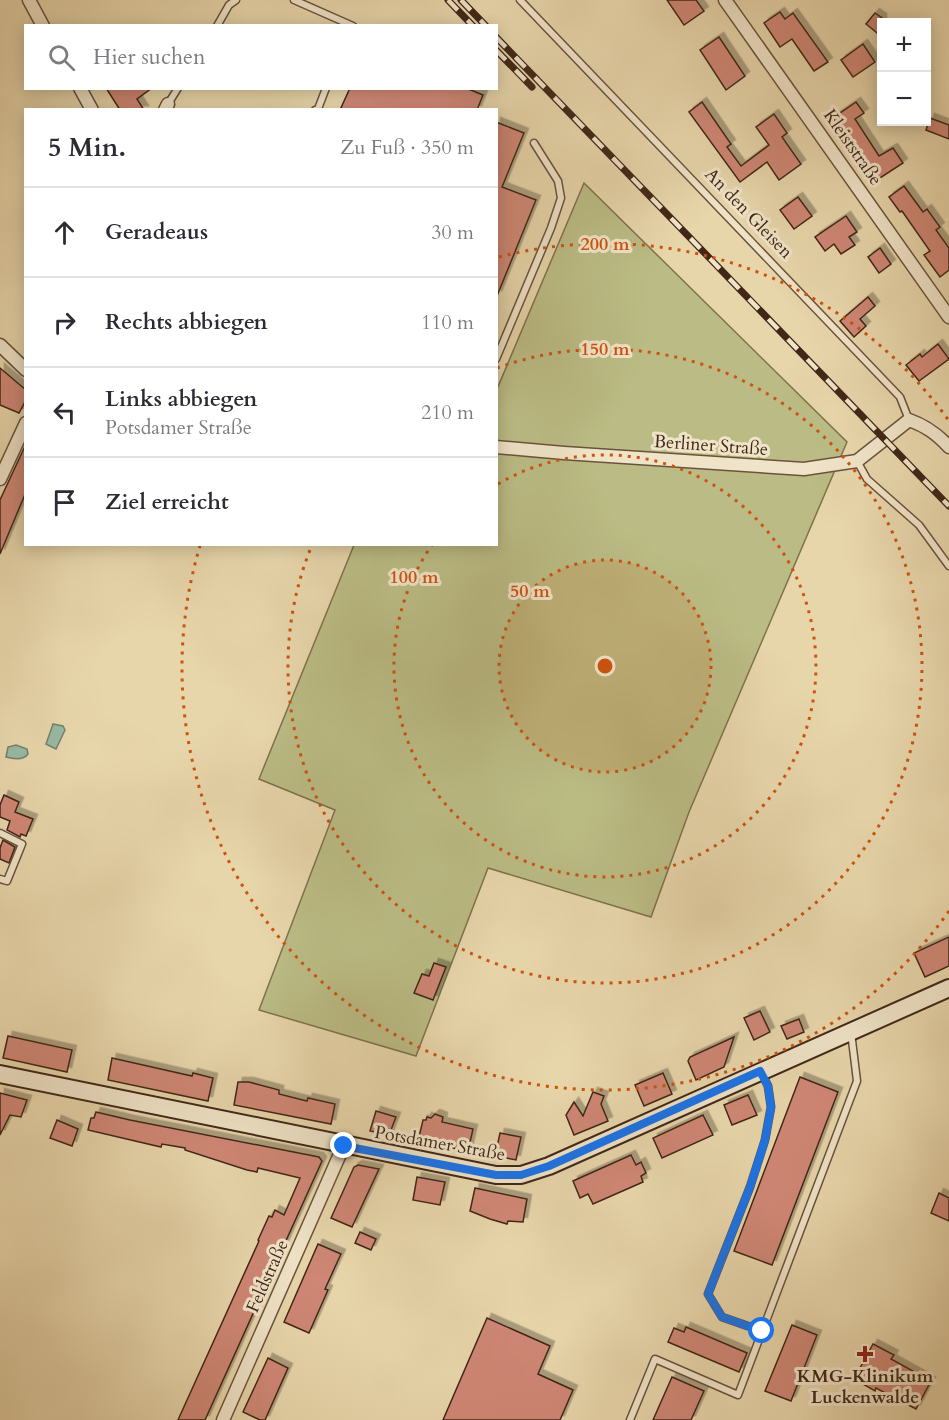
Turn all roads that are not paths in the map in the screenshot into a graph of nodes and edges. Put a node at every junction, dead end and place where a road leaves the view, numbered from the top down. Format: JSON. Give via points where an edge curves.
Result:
{"nodes":[{"id":1,"x":29,"y":0,"type":"edge"},
{"id":2,"x":236,"y":0,"type":"edge"},
{"id":3,"x":294,"y":0,"type":"edge"},
{"id":4,"x":520,"y":0,"type":"edge"},
{"id":5,"x":725,"y":0,"type":"edge"},
{"id":6,"x":42,"y":24,"type":"edge"},
{"id":7,"x":218,"y":24,"type":"edge"},
{"id":8,"x":348,"y":24,"type":"edge"},
{"id":9,"x":81,"y":90,"type":"edge"},
{"id":10,"x":177,"y":90,"type":"edge"},
{"id":11,"x":325,"y":90,"type":"edge"},
{"id":12,"x":167,"y":107,"type":"edge"},
{"id":13,"x":91,"y":108,"type":"edge"},
{"id":14,"x":318,"y":108,"type":"edge"},
{"id":15,"x":534,"y":143,"type":"dead end"},
{"id":16,"x":949,"y":317,"type":"edge"},
{"id":17,"x":0,"y":345,"type":"edge"},
{"id":18,"x":498,"y":354,"type":"edge"},
{"id":19,"x":24,"y":368,"type":"edge"},
{"id":20,"x":909,"y":420,"type":"junction"},
{"id":21,"x":24,"y":427,"type":"edge"},
{"id":22,"x":498,"y":447,"type":"edge"},
{"id":23,"x":949,"y":447,"type":"edge"},
{"id":24,"x":857,"y":461,"type":"junction"},
{"id":25,"x":0,"y":479,"type":"edge"},
{"id":26,"x":949,"y":567,"type":"edge"},
{"id":27,"x":0,"y":834,"type":"edge"},
{"id":28,"x":0,"y":879,"type":"edge"},
{"id":29,"x":949,"y":988,"type":"edge"},
{"id":30,"x":851,"y":1032,"type":"junction"},
{"id":31,"x":760,"y":1071,"type":"junction"},
{"id":32,"x":0,"y":1074,"type":"edge"},
{"id":33,"x":344,"y":1146,"type":"junction"},
{"id":34,"x":762,"y":1331,"type":"junction"},
{"id":35,"x":223,"y":1420,"type":"edge"},
{"id":36,"x":630,"y":1420,"type":"edge"}],
"edges":[{"from":1,"to":6,"type":"street"},
{"from":2,"to":7,"type":"lane"},
{"from":3,"to":8,"type":"lane"},
{"from":4,"to":20,"type":"lane","name":"An den Gleisen","via":[[900,397]]},
{"from":5,"to":16,"type":"street","name":"Kleiststraße"},
{"from":9,"to":13,"type":"street"},
{"from":10,"to":12,"type":"lane"},
{"from":11,"to":14,"type":"lane"},
{"from":15,"to":18,"type":"lane","via":[[558,181],[561,198]]},
{"from":17,"to":19,"type":"street"},
{"from":20,"to":23,"type":"street","via":[[938,435]]},
{"from":20,"to":24,"type":"street","name":"Berliner Straße"},
{"from":21,"to":25,"type":"street"},
{"from":22,"to":24,"type":"street","name":"Berliner Straße","via":[[804,469]]},
{"from":24,"to":26,"type":"lane","via":[[867,480],[919,525]]},
{"from":27,"to":28,"type":"lane","via":[[22,844],[8,881]]},
{"from":29,"to":30,"type":"street","name":"Potsdamer Straße"},
{"from":30,"to":31,"type":"street","name":"Potsdamer Straße"},
{"from":30,"to":34,"type":"lane","via":[[857,1081]]},
{"from":31,"to":33,"type":"street","name":"Potsdamer Straße","via":[[521,1175],[496,1175]]},
{"from":31,"to":34,"type":"lane","via":[[768,1086],[771,1107],[765,1140],[708,1294],[722,1317]]},
{"from":32,"to":33,"type":"street","name":"Potsdamer Straße"},
{"from":33,"to":35,"type":"street","name":"Feldstraße"},
{"from":34,"to":36,"type":"lane","via":[[738,1395],[655,1359]]}]}
